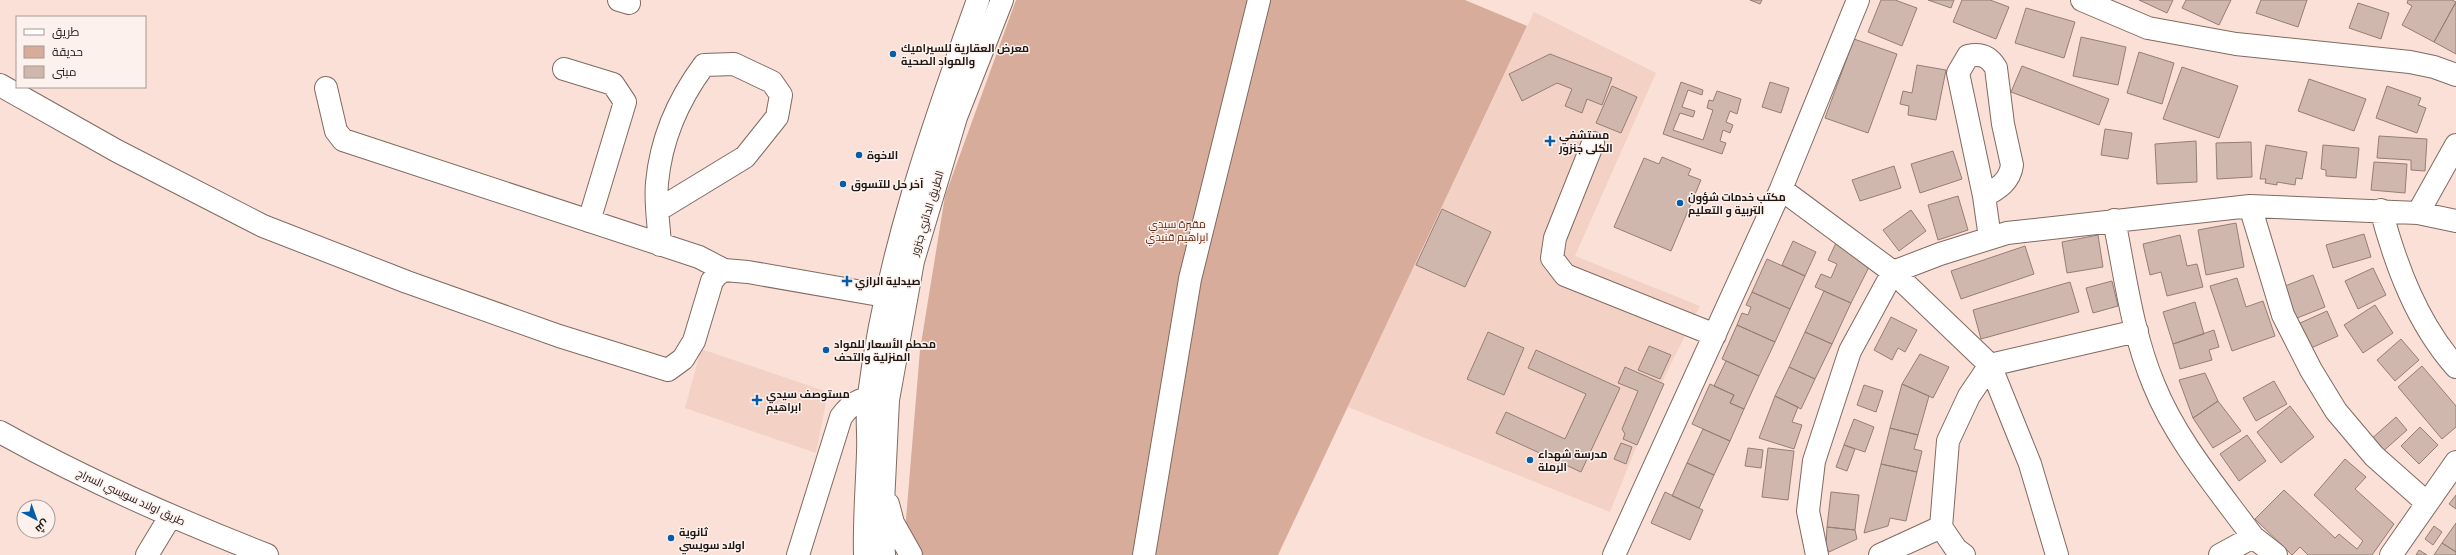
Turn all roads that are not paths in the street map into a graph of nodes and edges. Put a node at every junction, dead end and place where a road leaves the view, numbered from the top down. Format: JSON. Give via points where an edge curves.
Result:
{"nodes":[{"id":1,"x":978,"y":0,"type":"edge"},
{"id":2,"x":1002,"y":0,"type":"edge"},
{"id":3,"x":1259,"y":0,"type":"edge"},
{"id":4,"x":1858,"y":0,"type":"edge"},
{"id":5,"x":2082,"y":0,"type":"edge"},
{"id":6,"x":564,"y":69,"type":"dead end"},
{"id":7,"x":2456,"y":75,"type":"edge"},
{"id":8,"x":0,"y":85,"type":"edge"},
{"id":9,"x":326,"y":88,"type":"dead end"},
{"id":10,"x":1593,"y":143,"type":"dead end"},
{"id":11,"x":2456,"y":145,"type":"edge"},
{"id":12,"x":1781,"y":189,"type":"junction"},
{"id":13,"x":1984,"y":196,"type":"junction"},
{"id":14,"x":2250,"y":206,"type":"junction"},
{"id":15,"x":658,"y":210,"type":"junction"},
{"id":16,"x":2381,"y":210,"type":"junction"},
{"id":17,"x":2418,"y":213,"type":"junction"},
{"id":18,"x":2114,"y":220,"type":"junction"},
{"id":19,"x":2456,"y":221,"type":"edge"},
{"id":20,"x":589,"y":222,"type":"junction"},
{"id":21,"x":1990,"y":238,"type":"junction"},
{"id":22,"x":660,"y":245,"type":"junction"},
{"id":23,"x":724,"y":270,"type":"junction"},
{"id":24,"x":1893,"y":272,"type":"junction"},
{"id":25,"x":885,"y":296,"type":"junction"},
{"id":26,"x":2136,"y":331,"type":"junction"},
{"id":27,"x":1714,"y":335,"type":"junction"},
{"id":28,"x":1990,"y":365,"type":"junction"},
{"id":29,"x":2456,"y":367,"type":"edge"},
{"id":30,"x":878,"y":398,"type":"junction"},
{"id":31,"x":3,"y":439,"type":"edge"},
{"id":32,"x":2456,"y":462,"type":"edge"},
{"id":33,"x":884,"y":490,"type":"junction"},
{"id":34,"x":2427,"y":503,"type":"junction"},
{"id":35,"x":170,"y":517,"type":"junction"},
{"id":36,"x":1941,"y":527,"type":"junction"},
{"id":37,"x":2254,"y":537,"type":"junction"},
{"id":38,"x":147,"y":555,"type":"edge"},
{"id":39,"x":267,"y":555,"type":"edge"},
{"id":40,"x":798,"y":555,"type":"edge"},
{"id":41,"x":865,"y":555,"type":"edge"},
{"id":42,"x":884,"y":555,"type":"edge"},
{"id":43,"x":911,"y":555,"type":"edge"},
{"id":44,"x":1144,"y":555,"type":"edge"},
{"id":45,"x":1614,"y":555,"type":"edge"},
{"id":46,"x":1817,"y":555,"type":"edge"},
{"id":47,"x":1880,"y":555,"type":"edge"},
{"id":48,"x":1964,"y":555,"type":"edge"},
{"id":49,"x":2056,"y":555,"type":"edge"},
{"id":50,"x":2220,"y":555,"type":"edge"},
{"id":51,"x":2276,"y":555,"type":"edge"},
{"id":52,"x":2391,"y":555,"type":"edge"}],
"edges":[{"from":1,"to":25,"type":"street","name":"الطريق الدائري جنزور","via":[[932,129]]},
{"from":2,"to":30,"type":"street","name":"الطريق الدائري جنزور","via":[[956,117],[913,261]]},
{"from":3,"to":44,"type":"street","via":[[1190,279]]},
{"from":4,"to":12,"type":"street"},
{"from":5,"to":7,"type":"street","via":[[2148,28],[2236,44],[2410,62]]},
{"from":6,"to":20,"type":"street","via":[[613,84],[625,102]]},
{"from":8,"to":23,"type":"street","via":[[84,133],[263,226],[407,282],[552,334],[668,370],[683,359],[694,341],[712,281]]},
{"from":9,"to":20,"type":"street","via":[[336,131],[344,140]]},
{"from":10,"to":27,"type":"street","via":[[1555,238],[1552,258],[1565,275]]},
{"from":11,"to":17,"type":"street"},
{"from":12,"to":24,"type":"street"},
{"from":12,"to":27,"type":"street"},
{"from":13,"to":13,"type":"street","via":[[1958,73],[1968,56],[1975,54],[1985,56],[1996,68],[2012,165],[2004,184]]},
{"from":13,"to":21,"type":"street"},
{"from":14,"to":16,"type":"street"},
{"from":14,"to":18,"type":"street"},
{"from":14,"to":34,"type":"street","via":[[2283,315],[2311,370],[2336,411],[2374,456]]},
{"from":15,"to":15,"type":"street","via":[[657,184],[669,125],[690,84],[704,64],[734,64],[772,82],[781,95],[777,117],[745,157]]},
{"from":15,"to":22,"type":"street"},
{"from":16,"to":17,"type":"street"},
{"from":16,"to":29,"type":"street","via":[[2392,252],[2418,310]]},
{"from":17,"to":19,"type":"street"},
{"from":18,"to":21,"type":"street","via":[[2007,233]]},
{"from":18,"to":26,"type":"street"},
{"from":20,"to":22,"type":"street"},
{"from":21,"to":24,"type":"street"},
{"from":22,"to":23,"type":"street","via":[[699,257]]},
{"from":23,"to":25,"type":"street"},
{"from":24,"to":28,"type":"street"},
{"from":24,"to":46,"type":"street","via":[[1850,351],[1814,461],[1808,511]]},
{"from":25,"to":30,"type":"street","name":"الطريق الدائري جنزور"},
{"from":26,"to":28,"type":"street"},
{"from":26,"to":37,"type":"street","via":[[2154,385],[2180,434]]},
{"from":27,"to":45,"type":"street"},
{"from":28,"to":36,"type":"street","via":[[1969,396],[1948,440]]},
{"from":28,"to":49,"type":"street","via":[[2030,464]]},
{"from":30,"to":33,"type":"street","name":"الطريق الدائري جنزور"},
{"from":30,"to":40,"type":"street","via":[[850,407],[838,423]]},
{"from":30,"to":41,"type":"street","name":"الطريق الدائري جنزور","via":[[868,452]]},
{"from":31,"to":35,"type":"street","name":"طريق اولاد سويسي السراج"},
{"from":32,"to":34,"type":"street"},
{"from":33,"to":42,"type":"street","name":"الطريق الدائري جنزور"},
{"from":33,"to":43,"type":"street","via":[[894,523]]},
{"from":34,"to":52,"type":"street"},
{"from":35,"to":38,"type":"street"},
{"from":35,"to":39,"type":"street","name":"طريق اولاد سويسي السراج"},
{"from":36,"to":47,"type":"street"},
{"from":36,"to":48,"type":"street","via":[[1956,549]]},
{"from":37,"to":50,"type":"street"},
{"from":37,"to":51,"type":"street"}]}
